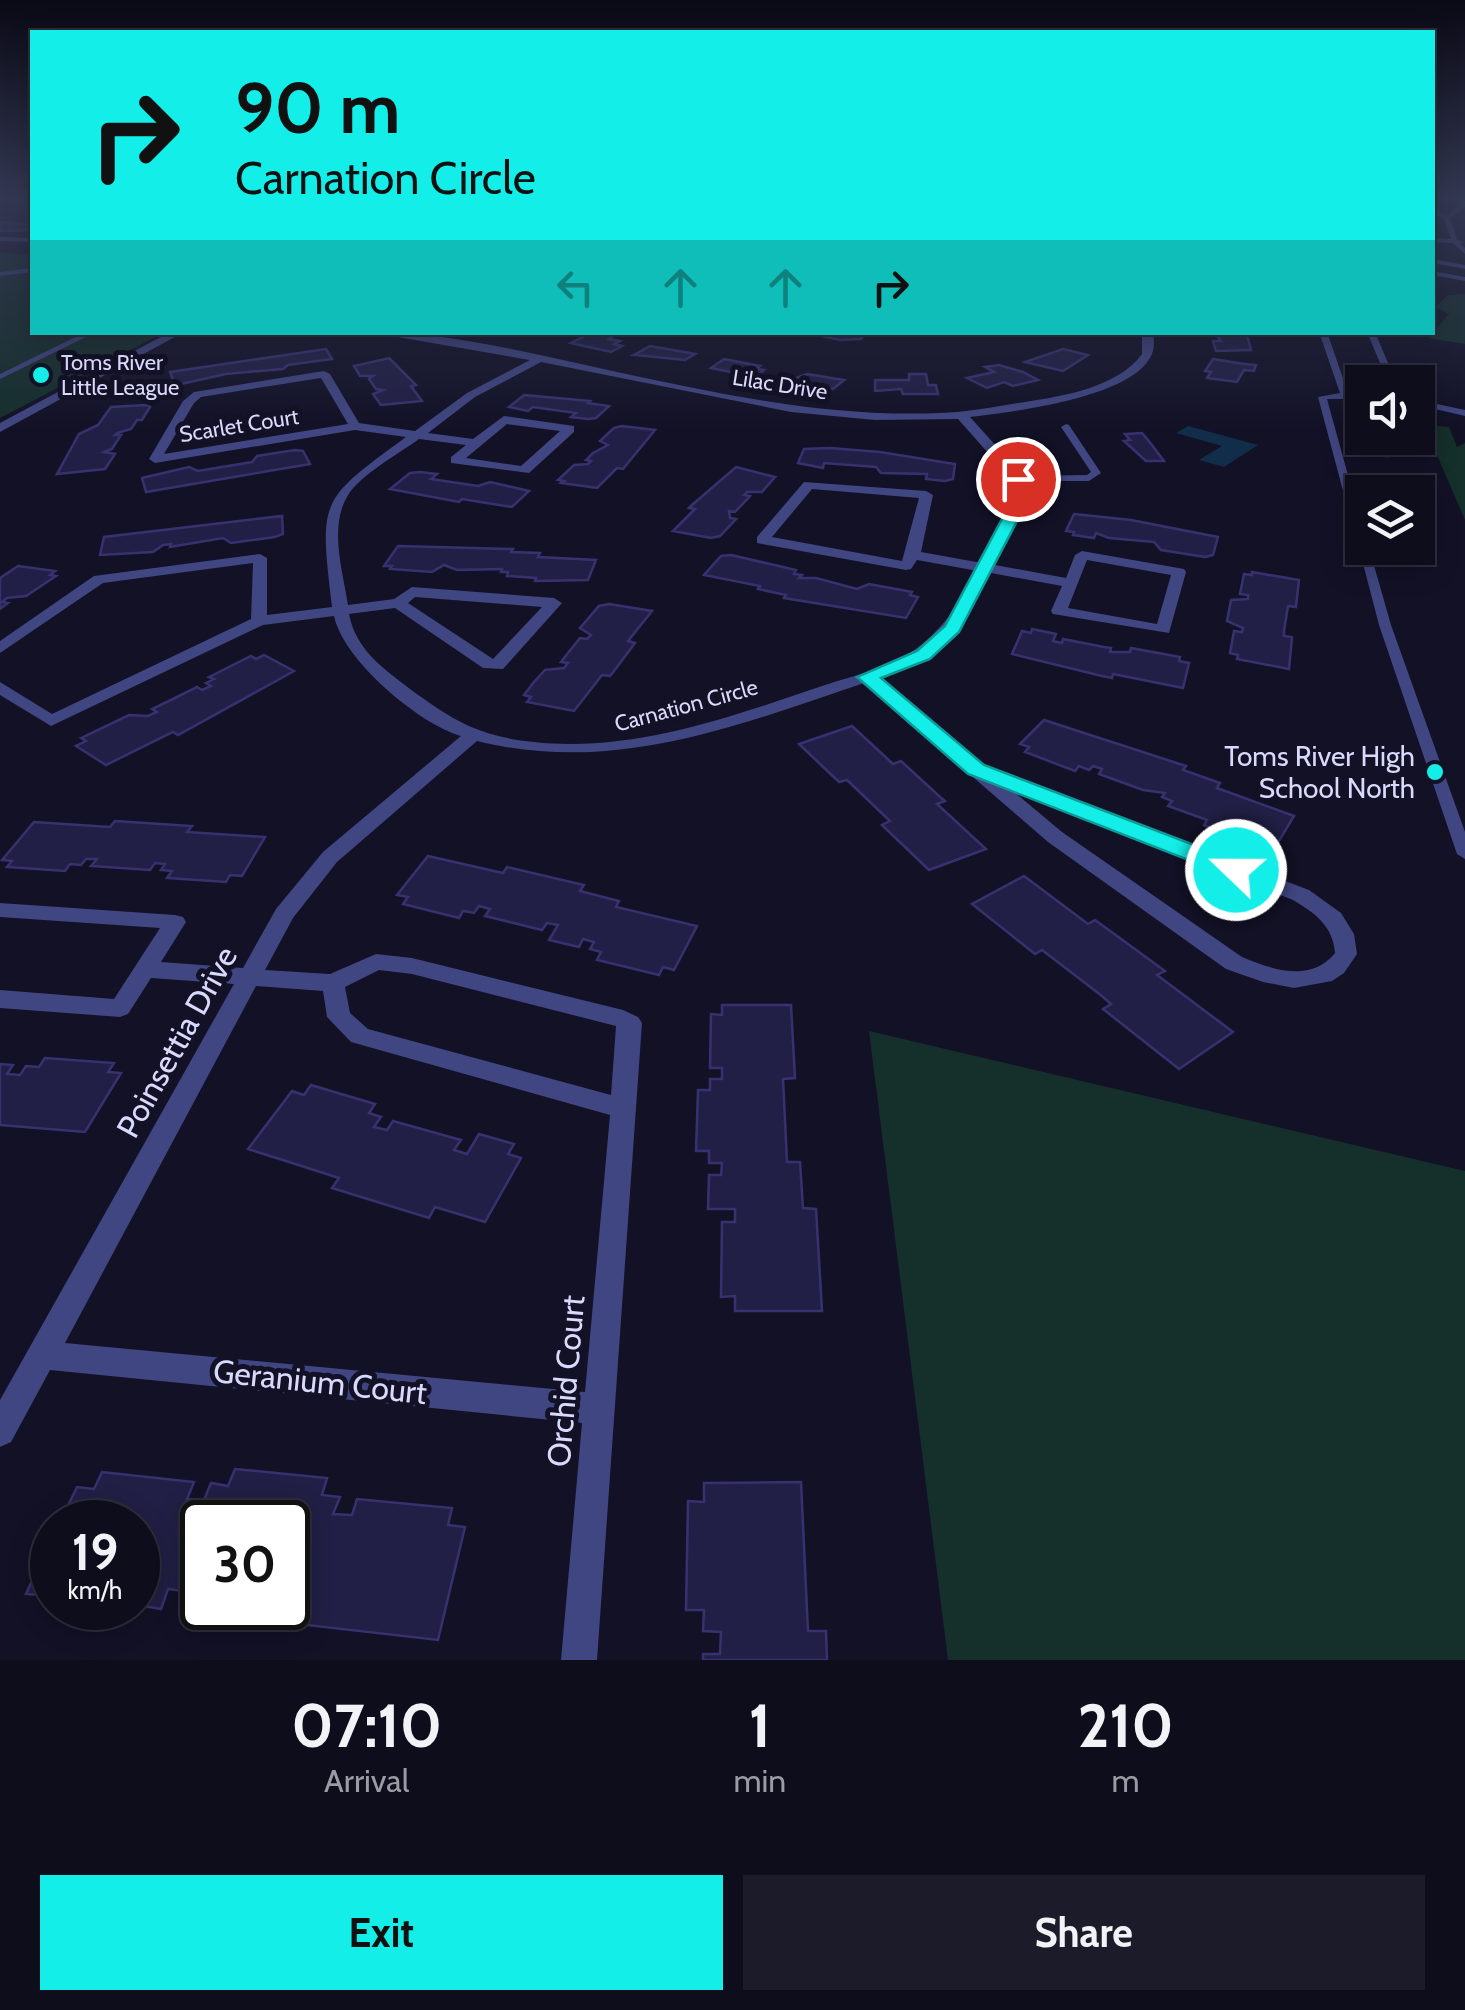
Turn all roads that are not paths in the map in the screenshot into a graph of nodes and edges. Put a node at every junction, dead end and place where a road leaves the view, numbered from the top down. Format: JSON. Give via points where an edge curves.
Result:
{"nodes":[{"id":1,"x":86,"y":335,"type":"edge"},
{"id":2,"x":173,"y":335,"type":"edge"},
{"id":3,"x":392,"y":335,"type":"edge"},
{"id":4,"x":1148,"y":335,"type":"edge"},
{"id":5,"x":1324,"y":335,"type":"edge"},
{"id":6,"x":1373,"y":335,"type":"edge"},
{"id":7,"x":538,"y":360,"type":"junction"},
{"id":8,"x":1385,"y":365,"type":"edge"},
{"id":9,"x":0,"y":377,"type":"edge"},
{"id":10,"x":1345,"y":395,"type":"joint"},
{"id":11,"x":1435,"y":407,"type":"edge"},
{"id":12,"x":1465,"y":413,"type":"edge"},
{"id":13,"x":962,"y":416,"type":"junction"},
{"id":14,"x":355,"y":426,"type":"junction"},
{"id":15,"x":0,"y":428,"type":"edge"},
{"id":16,"x":1066,"y":428,"type":"dead end"},
{"id":17,"x":417,"y":435,"type":"junction"},
{"id":18,"x":476,"y":443,"type":"junction"},
{"id":19,"x":1018,"y":479,"type":"junction"},
{"id":20,"x":1345,"y":481,"type":"edge"},
{"id":21,"x":913,"y":555,"type":"junction"},
{"id":22,"x":1368,"y":565,"type":"edge"},
{"id":23,"x":985,"y":568,"type":"junction"},
{"id":24,"x":1071,"y":583,"type":"junction"},
{"id":25,"x":398,"y":602,"type":"junction"},
{"id":26,"x":340,"y":610,"type":"junction"},
{"id":27,"x":259,"y":621,"type":"junction"},
{"id":28,"x":0,"y":648,"type":"edge"},
{"id":29,"x":867,"y":677,"type":"junction"},
{"id":30,"x":0,"y":687,"type":"edge"},
{"id":31,"x":474,"y":734,"type":"junction"},
{"id":32,"x":976,"y":770,"type":"junction"},
{"id":33,"x":1465,"y":854,"type":"edge"},
{"id":34,"x":0,"y":910,"type":"edge"},
{"id":35,"x":145,"y":969,"type":"junction"},
{"id":36,"x":250,"y":977,"type":"junction"},
{"id":37,"x":332,"y":983,"type":"junction"},
{"id":38,"x":0,"y":999,"type":"edge"},
{"id":39,"x":623,"y":1108,"type":"junction"},
{"id":40,"x":42,"y":1356,"type":"junction"},
{"id":41,"x":600,"y":1408,"type":"junction"},
{"id":42,"x":0,"y":1430,"type":"edge"},
{"id":43,"x":580,"y":1660,"type":"edge"}],
"edges":[{"from":1,"to":9,"type":"lane"},
{"from":2,"to":15,"type":"street"},
{"from":3,"to":7,"type":"street","name":"Lilac Drive"},
{"from":4,"to":13,"type":"street","name":"Lilac Drive","via":[[1140,367],[1114,381],[1025,407]]},
{"from":5,"to":10,"type":"lane"},
{"from":6,"to":8,"type":"lane"},
{"from":7,"to":13,"type":"street","name":"Lilac Drive","via":[[839,413]]},
{"from":7,"to":17,"type":"street","name":"Carnation Circle"},
{"from":10,"to":20,"type":"lane","via":[[1322,397]]},
{"from":11,"to":12,"type":"lane"},
{"from":13,"to":19,"type":"street"},
{"from":14,"to":14,"type":"street","name":"Scarlet Court","via":[[324,374],[214,390],[189,401],[156,458]]},
{"from":14,"to":17,"type":"street","name":"Scarlet Court"},
{"from":16,"to":19,"type":"lane","via":[[1096,474]]},
{"from":17,"to":18,"type":"street","name":"Scarlet Court"},
{"from":17,"to":26,"type":"street","name":"Carnation Circle","via":[[350,484],[334,505]]},
{"from":18,"to":18,"type":"street","via":[[455,460],[524,470],[570,429],[504,420]]},
{"from":19,"to":23,"type":"street","name":"Carnation Circle","via":[[1019,502]]},
{"from":21,"to":21,"type":"street","via":[[906,566],[762,540],[809,485],[926,495]]},
{"from":21,"to":23,"type":"street"},
{"from":22,"to":33,"type":"lane"},
{"from":23,"to":24,"type":"street"},
{"from":23,"to":29,"type":"street","name":"Carnation Circle","via":[[941,640],[923,655]]},
{"from":24,"to":24,"type":"street","via":[[1060,611],[1163,630],[1179,572],[1082,556]]},
{"from":25,"to":25,"type":"street","via":[[497,665],[554,602],[412,592]]},
{"from":25,"to":26,"type":"street"},
{"from":26,"to":27,"type":"street"},
{"from":26,"to":31,"type":"street","name":"Carnation Circle","via":[[342,628],[366,664],[450,726]]},
{"from":27,"to":28,"type":"street","via":[[260,558],[99,579]]},
{"from":27,"to":30,"type":"street","via":[[51,721]]},
{"from":29,"to":31,"type":"street","name":"Carnation Circle","via":[[628,746],[539,749]]},
{"from":29,"to":32,"type":"street"},
{"from":31,"to":36,"type":"street","name":"Poinsettia Drive","via":[[330,857],[284,914]]},
{"from":32,"to":32,"type":"street","via":[[1055,836],[1234,963],[1294,980],[1328,974],[1346,954],[1342,929],[1301,895]]},
{"from":34,"to":35,"type":"street","via":[[175,922]]},
{"from":35,"to":36,"type":"street","name":"Orchid Court"},
{"from":35,"to":38,"type":"street","via":[[120,1008]]},
{"from":36,"to":37,"type":"street","name":"Orchid Court"},
{"from":36,"to":40,"type":"street","name":"Poinsettia Drive"},
{"from":37,"to":39,"type":"street","via":[[339,1017],[360,1036]]},
{"from":37,"to":39,"type":"street","name":"Orchid Court","via":[[376,962],[412,966],[623,1019],[630,1023]]},
{"from":39,"to":41,"type":"street","name":"Orchid Court"},
{"from":40,"to":41,"type":"street","name":"Geranium Court"},
{"from":40,"to":42,"type":"street","name":"Poinsettia Drive"},
{"from":41,"to":43,"type":"street","name":"Orchid Court"}]}
